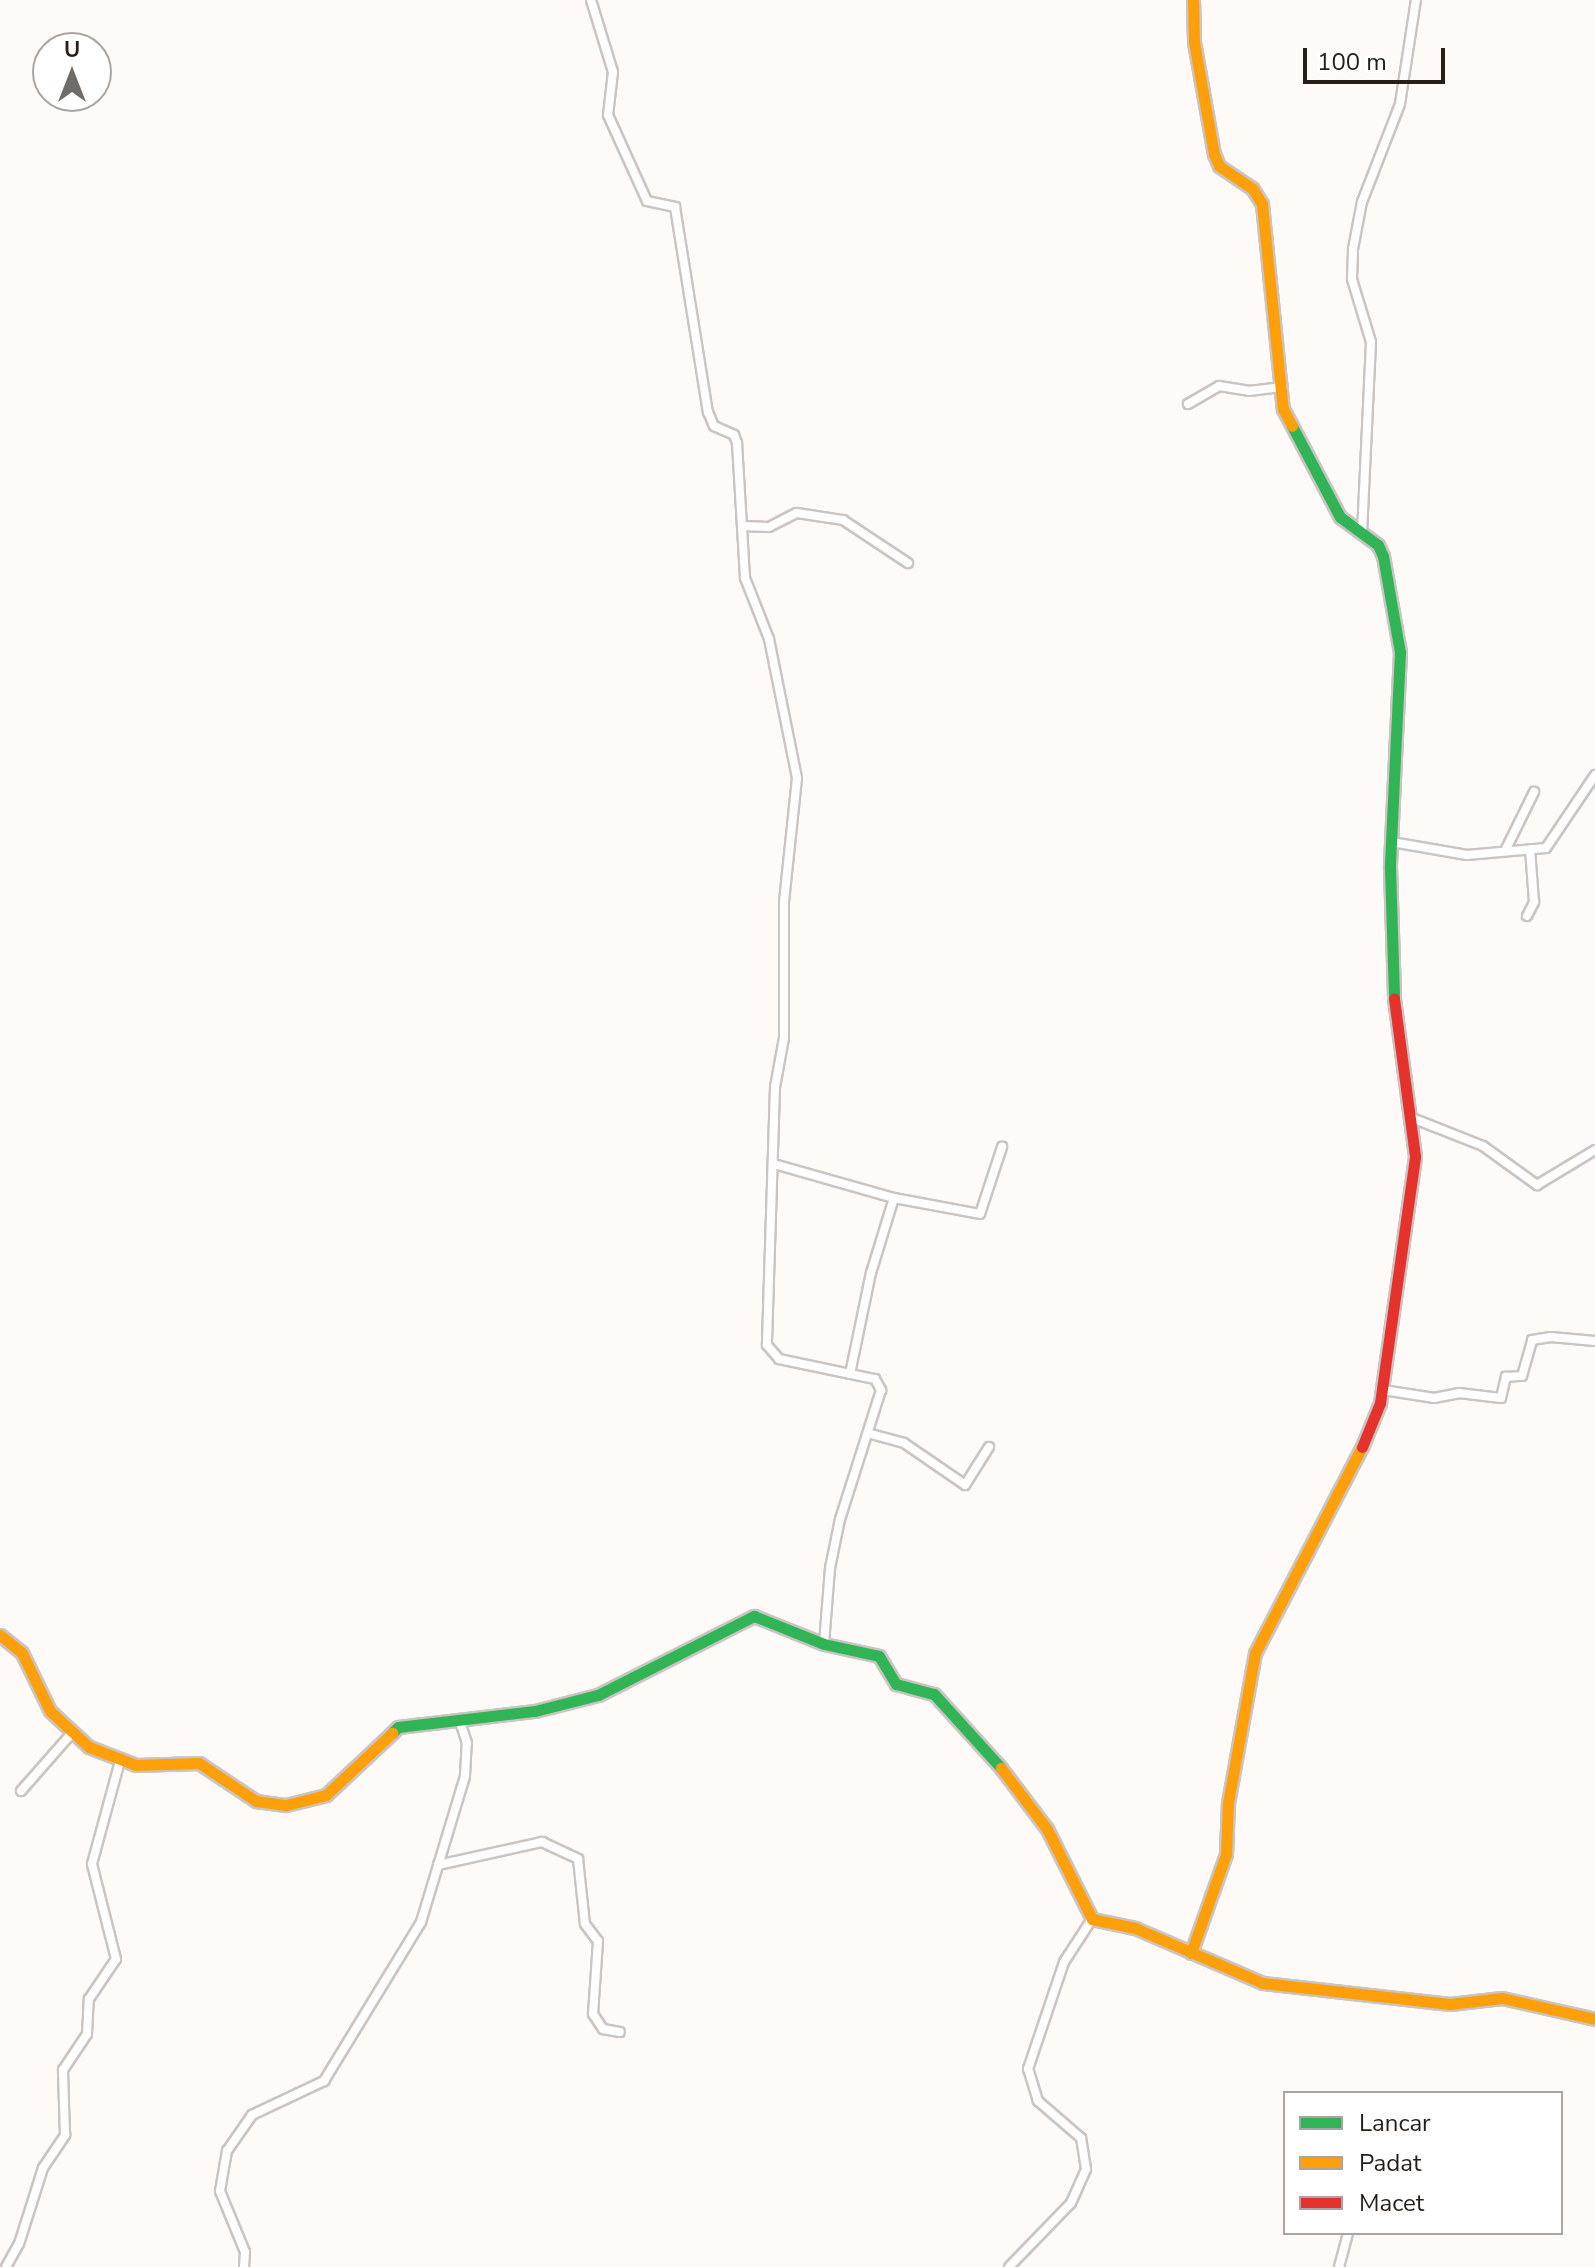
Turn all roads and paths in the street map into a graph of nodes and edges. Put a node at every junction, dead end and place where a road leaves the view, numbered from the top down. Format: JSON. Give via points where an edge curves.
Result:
{"nodes":[{"id":1,"x":591,"y":0,"type":"edge"},
{"id":2,"x":1193,"y":0,"type":"edge"},
{"id":3,"x":1416,"y":0,"type":"edge"},
{"id":4,"x":1283,"y":387,"type":"junction"},
{"id":5,"x":1188,"y":404,"type":"dead end"},
{"id":6,"x":742,"y":526,"type":"junction"},
{"id":7,"x":1362,"y":533,"type":"junction"},
{"id":8,"x":908,"y":563,"type":"dead end"},
{"id":9,"x":1595,"y":775,"type":"edge"},
{"id":10,"x":1534,"y":792,"type":"dead end"},
{"id":11,"x":1392,"y":842,"type":"junction"},
{"id":12,"x":1530,"y":849,"type":"junction"},
{"id":13,"x":1505,"y":851,"type":"junction"},
{"id":14,"x":1527,"y":916,"type":"dead end"},
{"id":15,"x":1412,"y":1118,"type":"junction"},
{"id":16,"x":1002,"y":1147,"type":"dead end"},
{"id":17,"x":1595,"y":1150,"type":"edge"},
{"id":18,"x":774,"y":1164,"type":"junction"},
{"id":19,"x":894,"y":1198,"type":"junction"},
{"id":20,"x":1595,"y":1341,"type":"edge"},
{"id":21,"x":850,"y":1374,"type":"junction"},
{"id":22,"x":1383,"y":1390,"type":"junction"},
{"id":23,"x":871,"y":1434,"type":"junction"},
{"id":24,"x":989,"y":1447,"type":"dead end"},
{"id":25,"x":0,"y":1635,"type":"edge"},
{"id":26,"x":824,"y":1644,"type":"junction"},
{"id":27,"x":459,"y":1719,"type":"junction"},
{"id":28,"x":71,"y":1734,"type":"junction"},
{"id":29,"x":120,"y":1761,"type":"junction"},
{"id":30,"x":21,"y":1791,"type":"dead end"},
{"id":31,"x":438,"y":1865,"type":"junction"},
{"id":32,"x":1092,"y":1919,"type":"junction"},
{"id":33,"x":1191,"y":1953,"type":"junction"},
{"id":34,"x":1595,"y":2019,"type":"edge"},
{"id":35,"x":620,"y":2032,"type":"dead end"},
{"id":36,"x":1347,"y":2235,"type":"edge"},
{"id":37,"x":6,"y":2267,"type":"edge"},
{"id":38,"x":244,"y":2267,"type":"edge"},
{"id":39,"x":1009,"y":2267,"type":"edge"},
{"id":40,"x":1339,"y":2267,"type":"edge"}],
"edges":[{"from":1,"to":6,"type":"street","via":[[613,72],[608,115],[647,201],[675,207],[708,412],[714,426],[734,435],[737,443]]},
{"from":2,"to":4,"type":"street","via":[[1194,42],[1214,154],[1219,166],[1252,188],[1262,204]]},
{"from":3,"to":7,"type":"street","via":[[1400,104],[1362,202],[1353,249],[1352,279],[1371,342]]},
{"from":4,"to":5,"type":"street","via":[[1249,391],[1219,386]]},
{"from":4,"to":7,"type":"street","via":[[1283,409],[1340,517]]},
{"from":6,"to":8,"type":"street","via":[[769,527],[797,513],[843,520]]},
{"from":6,"to":18,"type":"street","via":[[745,578],[769,639],[797,778],[784,902],[784,1038],[775,1087]]},
{"from":7,"to":11,"type":"street","via":[[1383,556],[1400,652]]},
{"from":9,"to":12,"type":"street","via":[[1551,845]]},
{"from":10,"to":13,"type":"street"},
{"from":11,"to":13,"type":"street","via":[[1467,855]]},
{"from":11,"to":15,"type":"street","via":[[1395,1020]]},
{"from":12,"to":13,"type":"street"},
{"from":12,"to":14,"type":"street","via":[[1534,902]]},
{"from":15,"to":17,"type":"street","via":[[1483,1146],[1537,1185]]},
{"from":15,"to":22,"type":"street","via":[[1415,1156]]},
{"from":16,"to":19,"type":"street","via":[[980,1214]]},
{"from":18,"to":19,"type":"street"},
{"from":18,"to":21,"type":"street","via":[[770,1354]]},
{"from":19,"to":21,"type":"street","via":[[871,1273]]},
{"from":20,"to":22,"type":"street","via":[[1551,1337],[1529,1342],[1522,1376],[1506,1377],[1501,1398],[1459,1393],[1427,1398]]},
{"from":21,"to":23,"type":"street","via":[[875,1379],[881,1390]]},
{"from":22,"to":33,"type":"street","via":[[1348,1483],[1252,1662],[1228,1803],[1226,1854]]},
{"from":23,"to":24,"type":"street","via":[[904,1443],[965,1485]]},
{"from":23,"to":26,"type":"street","via":[[840,1519]]},
{"from":25,"to":28,"type":"street","via":[[22,1653],[48,1707]]},
{"from":26,"to":27,"type":"street","via":[[748,1616],[598,1695],[544,1710]]},
{"from":26,"to":32,"type":"street","via":[[879,1656],[896,1684],[934,1694],[1030,1806],[1054,1841]]},
{"from":27,"to":29,"type":"street","via":[[389,1731],[335,1788],[293,1805],[256,1801],[199,1763]]},
{"from":27,"to":31,"type":"street","via":[[467,1762]]},
{"from":28,"to":29,"type":"street"},
{"from":28,"to":30,"type":"street"},
{"from":29,"to":37,"type":"street","via":[[92,1864],[116,1959],[89,1999],[87,2034],[63,2070],[65,2135],[43,2168],[19,2244]]},
{"from":31,"to":35,"type":"street","via":[[542,1842],[578,1859],[585,1924],[598,1941],[593,2014],[603,2029]]},
{"from":31,"to":38,"type":"street","via":[[421,1922],[330,2074],[314,2087],[252,2115],[232,2139],[220,2191],[245,2252]]},
{"from":32,"to":33,"type":"street","via":[[1135,1928]]},
{"from":32,"to":39,"type":"street","via":[[1064,1962],[1028,2069],[1038,2101],[1081,2138],[1086,2169],[1071,2203]]},
{"from":33,"to":34,"type":"street","via":[[1270,1984],[1450,2004],[1502,1998]]},
{"from":36,"to":40,"type":"street"}]}
